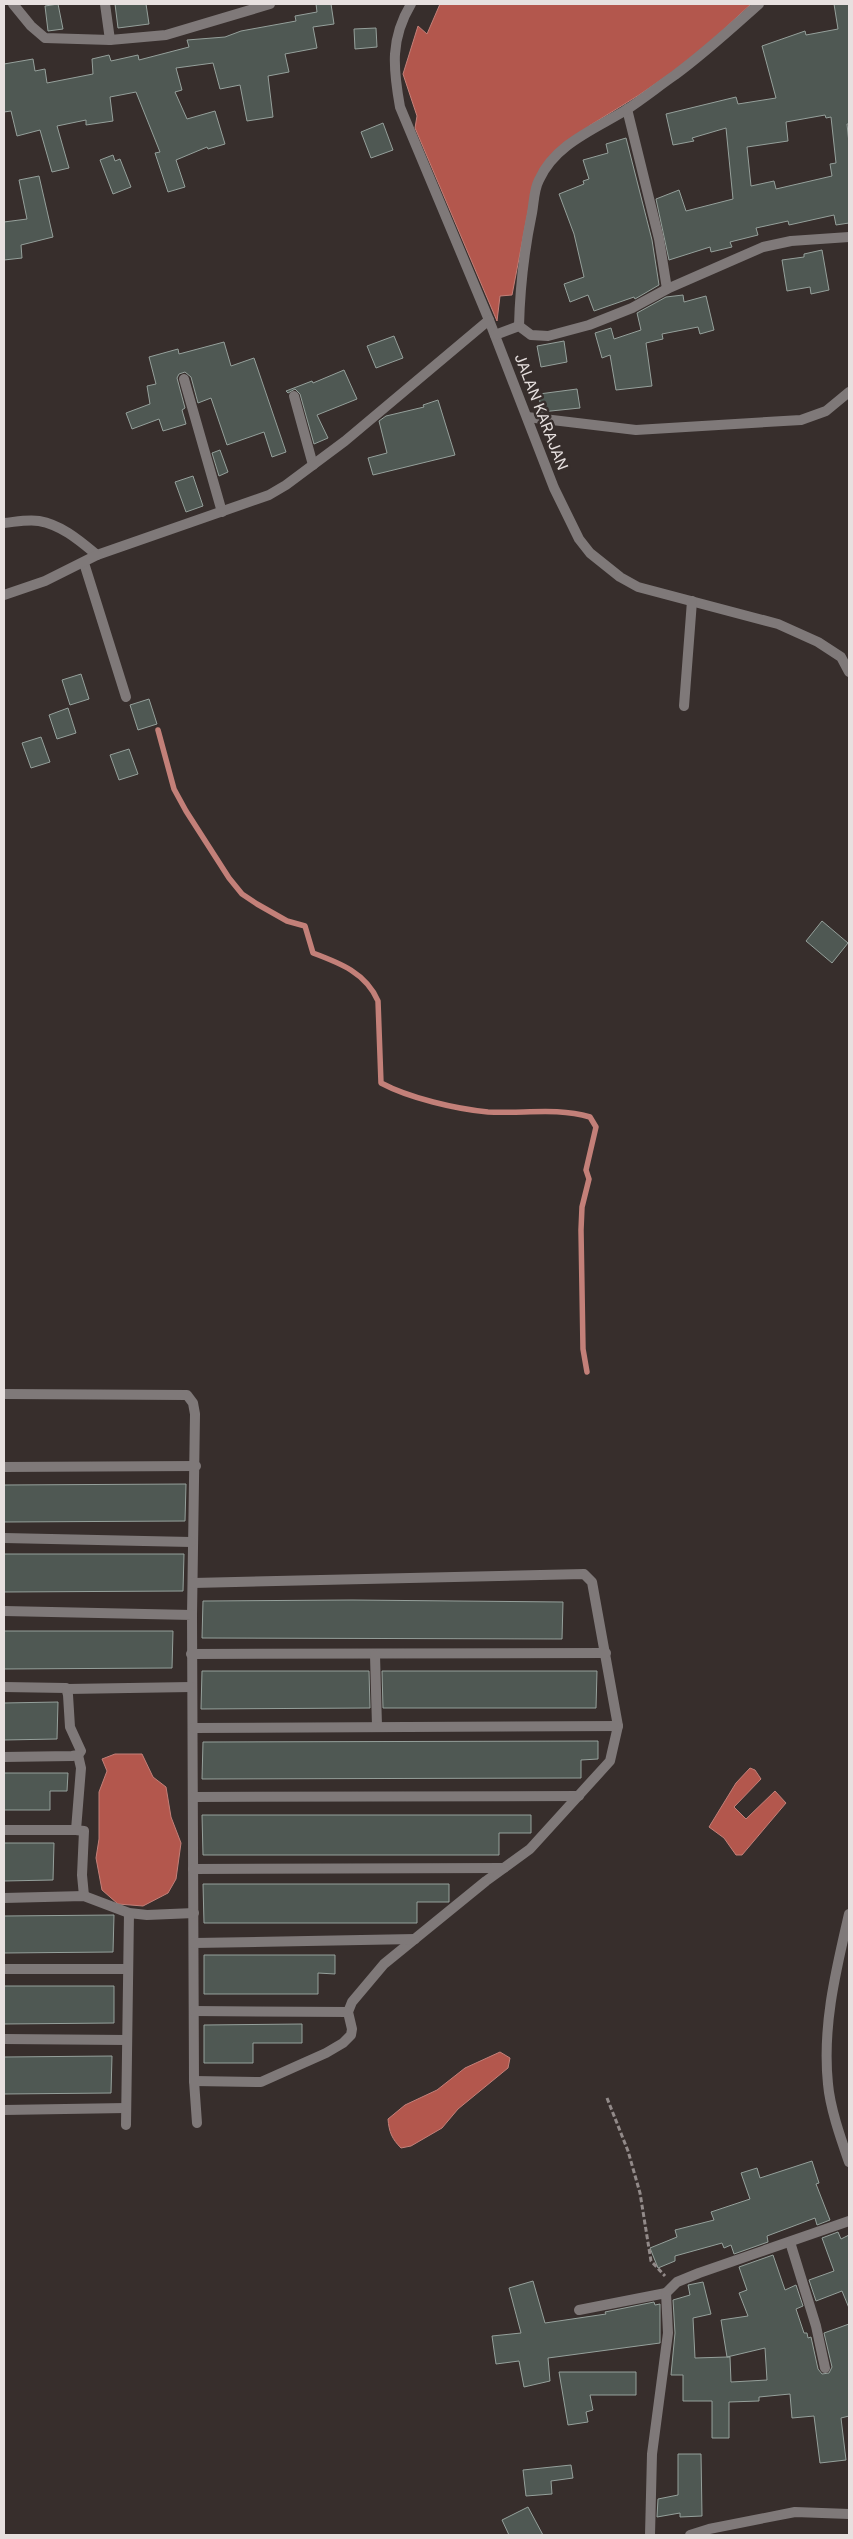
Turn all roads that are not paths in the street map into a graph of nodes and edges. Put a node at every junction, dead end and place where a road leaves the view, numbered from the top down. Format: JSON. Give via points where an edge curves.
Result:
{"nodes":[{"id":1,"x":13,"y":4,"type":"edge"},
{"id":2,"x":105,"y":4,"type":"edge"},
{"id":3,"x":270,"y":4,"type":"edge"},
{"id":4,"x":411,"y":4,"type":"edge"},
{"id":5,"x":760,"y":4,"type":"edge"},
{"id":6,"x":110,"y":40,"type":"junction"},
{"id":7,"x":627,"y":109,"type":"junction"},
{"id":8,"x":849,"y":237,"type":"edge"},
{"id":9,"x":667,"y":289,"type":"junction"},
{"id":10,"x":489,"y":320,"type":"junction"},
{"id":11,"x":520,"y":326,"type":"junction"},
{"id":12,"x":495,"y":335,"type":"junction"},
{"id":13,"x":184,"y":378,"type":"dead end"},
{"id":14,"x":849,"y":392,"type":"edge"},
{"id":15,"x":294,"y":396,"type":"dead end"},
{"id":16,"x":527,"y":417,"type":"junction"},
{"id":17,"x":313,"y":466,"type":"junction"},
{"id":18,"x":222,"y":512,"type":"junction"},
{"id":19,"x":4,"y":522,"type":"edge"},
{"id":20,"x":97,"y":555,"type":"junction"},
{"id":21,"x":84,"y":563,"type":"junction"},
{"id":22,"x":4,"y":595,"type":"edge"},
{"id":23,"x":692,"y":601,"type":"junction"},
{"id":24,"x":849,"y":672,"type":"edge"},
{"id":25,"x":126,"y":697,"type":"dead end"},
{"id":26,"x":684,"y":706,"type":"dead end"},
{"id":27,"x":4,"y":1394,"type":"edge"},
{"id":28,"x":196,"y":1466,"type":"junction"},
{"id":29,"x":4,"y":1467,"type":"edge"},
{"id":30,"x":4,"y":1538,"type":"edge"},
{"id":31,"x":192,"y":1542,"type":"junction"},
{"id":32,"x":193,"y":1583,"type":"junction"},
{"id":33,"x":4,"y":1611,"type":"edge"},
{"id":34,"x":192,"y":1615,"type":"junction"},
{"id":35,"x":606,"y":1653,"type":"junction"},
{"id":36,"x":191,"y":1654,"type":"junction"},
{"id":37,"x":375,"y":1655,"type":"junction"},
{"id":38,"x":4,"y":1687,"type":"edge"},
{"id":39,"x":191,"y":1687,"type":"junction"},
{"id":40,"x":67,"y":1689,"type":"junction"},
{"id":41,"x":377,"y":1726,"type":"junction"},
{"id":42,"x":618,"y":1726,"type":"junction"},
{"id":43,"x":193,"y":1728,"type":"junction"},
{"id":44,"x":78,"y":1755,"type":"junction"},
{"id":45,"x":4,"y":1757,"type":"edge"},
{"id":46,"x":579,"y":1796,"type":"junction"},
{"id":47,"x":193,"y":1797,"type":"junction"},
{"id":48,"x":4,"y":1830,"type":"edge"},
{"id":49,"x":76,"y":1830,"type":"junction"},
{"id":50,"x":194,"y":1868,"type":"junction"},
{"id":51,"x":504,"y":1868,"type":"junction"},
{"id":52,"x":84,"y":1896,"type":"junction"},
{"id":53,"x":4,"y":1898,"type":"edge"},
{"id":54,"x":129,"y":1913,"type":"junction"},
{"id":55,"x":194,"y":1914,"type":"junction"},
{"id":56,"x":849,"y":1914,"type":"edge"},
{"id":57,"x":415,"y":1940,"type":"junction"},
{"id":58,"x":194,"y":1943,"type":"junction"},
{"id":59,"x":4,"y":1968,"type":"edge"},
{"id":60,"x":128,"y":1969,"type":"junction"},
{"id":61,"x":194,"y":2011,"type":"junction"},
{"id":62,"x":348,"y":2012,"type":"junction"},
{"id":63,"x":4,"y":2039,"type":"edge"},
{"id":64,"x":127,"y":2040,"type":"junction"},
{"id":65,"x":194,"y":2081,"type":"junction"},
{"id":66,"x":126,"y":2108,"type":"junction"},
{"id":67,"x":4,"y":2110,"type":"edge"},
{"id":68,"x":197,"y":2123,"type":"dead end"},
{"id":69,"x":126,"y":2125,"type":"dead end"},
{"id":70,"x":849,"y":2162,"type":"edge"},
{"id":71,"x":849,"y":2221,"type":"edge"},
{"id":72,"x":790,"y":2242,"type":"junction"},
{"id":73,"x":666,"y":2293,"type":"junction"},
{"id":74,"x":579,"y":2310,"type":"dead end"},
{"id":75,"x":824,"y":2368,"type":"dead end"},
{"id":76,"x":849,"y":2514,"type":"edge"},
{"id":77,"x":650,"y":2535,"type":"edge"},
{"id":78,"x":690,"y":2535,"type":"edge"}],
"edges":[{"from":1,"to":6,"type":"street","via":[[45,38]]},
{"from":2,"to":6,"type":"street"},
{"from":3,"to":6,"type":"street","via":[[166,35]]},
{"from":4,"to":10,"type":"street","name":"JALAN KARAJAN","via":[[395,48],[394,72],[400,107]]},
{"from":5,"to":7,"type":"street","via":[[713,46]]},
{"from":7,"to":9,"type":"street","via":[[659,239]]},
{"from":7,"to":11,"type":"street","via":[[592,128],[558,153],[538,182],[523,263]]},
{"from":8,"to":9,"type":"street","via":[[791,241],[763,248]]},
{"from":9,"to":11,"type":"street","via":[[590,325],[548,336],[531,335]]},
{"from":10,"to":12,"type":"street","name":"JALAN KARAJAN"},
{"from":10,"to":17,"type":"street"},
{"from":11,"to":12,"type":"street"},
{"from":12,"to":16,"type":"street","name":"JALAN KARAJAN"},
{"from":13,"to":18,"type":"street"},
{"from":14,"to":16,"type":"street","via":[[826,411],[801,420],[636,430]]},
{"from":15,"to":17,"type":"street"},
{"from":16,"to":23,"type":"street","name":"JALAN KARAJAN","via":[[554,488],[579,539],[590,553],[638,587]]},
{"from":17,"to":18,"type":"street","via":[[269,495]]},
{"from":18,"to":20,"type":"street"},
{"from":19,"to":20,"type":"street","via":[[39,521],[54,526]]},
{"from":20,"to":21,"type":"street"},
{"from":21,"to":22,"type":"street"},
{"from":21,"to":25,"type":"street"},
{"from":23,"to":24,"type":"street","name":"JALAN KARAJAN","via":[[778,624],[818,642],[841,657]]},
{"from":23,"to":26,"type":"street"},
{"from":27,"to":28,"type":"street","via":[[187,1395],[195,1414]]},
{"from":28,"to":29,"type":"street"},
{"from":28,"to":31,"type":"street"},
{"from":30,"to":31,"type":"street"},
{"from":31,"to":32,"type":"street"},
{"from":32,"to":34,"type":"street"},
{"from":32,"to":35,"type":"street","via":[[584,1574],[592,1582]]},
{"from":33,"to":34,"type":"street"},
{"from":34,"to":36,"type":"street"},
{"from":35,"to":37,"type":"street"},
{"from":35,"to":42,"type":"street"},
{"from":36,"to":37,"type":"street"},
{"from":36,"to":39,"type":"street"},
{"from":37,"to":41,"type":"street"},
{"from":38,"to":40,"type":"street"},
{"from":39,"to":40,"type":"street"},
{"from":39,"to":43,"type":"street"},
{"from":40,"to":44,"type":"street","via":[[70,1727],[81,1749]]},
{"from":41,"to":42,"type":"street"},
{"from":41,"to":43,"type":"street"},
{"from":42,"to":46,"type":"street","via":[[610,1761]]},
{"from":43,"to":47,"type":"street"},
{"from":44,"to":45,"type":"street"},
{"from":44,"to":49,"type":"street","via":[[81,1768]]},
{"from":46,"to":47,"type":"street"},
{"from":46,"to":51,"type":"street","via":[[530,1849]]},
{"from":47,"to":50,"type":"street"},
{"from":48,"to":49,"type":"street"},
{"from":49,"to":52,"type":"street","via":[[84,1831]]},
{"from":50,"to":51,"type":"street"},
{"from":50,"to":55,"type":"street"},
{"from":51,"to":57,"type":"street"},
{"from":52,"to":53,"type":"street"},
{"from":52,"to":54,"type":"street"},
{"from":54,"to":55,"type":"street"},
{"from":54,"to":60,"type":"street"},
{"from":55,"to":58,"type":"street"},
{"from":56,"to":70,"type":"street","via":[[833,1982],[826,2039],[828,2086]]},
{"from":57,"to":58,"type":"street"},
{"from":57,"to":62,"type":"street","via":[[384,1964],[352,2002]]},
{"from":58,"to":61,"type":"street"},
{"from":59,"to":60,"type":"street"},
{"from":60,"to":64,"type":"street"},
{"from":61,"to":62,"type":"street"},
{"from":61,"to":65,"type":"street"},
{"from":62,"to":65,"type":"street","via":[[351,2035],[326,2054],[261,2082]]},
{"from":63,"to":64,"type":"street"},
{"from":64,"to":66,"type":"street"},
{"from":65,"to":68,"type":"street"},
{"from":66,"to":67,"type":"street"},
{"from":66,"to":69,"type":"street"},
{"from":71,"to":72,"type":"street"},
{"from":72,"to":73,"type":"street","via":[[677,2282]]},
{"from":72,"to":75,"type":"street","via":[[816,2326]]},
{"from":73,"to":74,"type":"street"},
{"from":73,"to":77,"type":"street","via":[[668,2334],[652,2454]]},
{"from":76,"to":78,"type":"street","via":[[795,2512]]}]}
